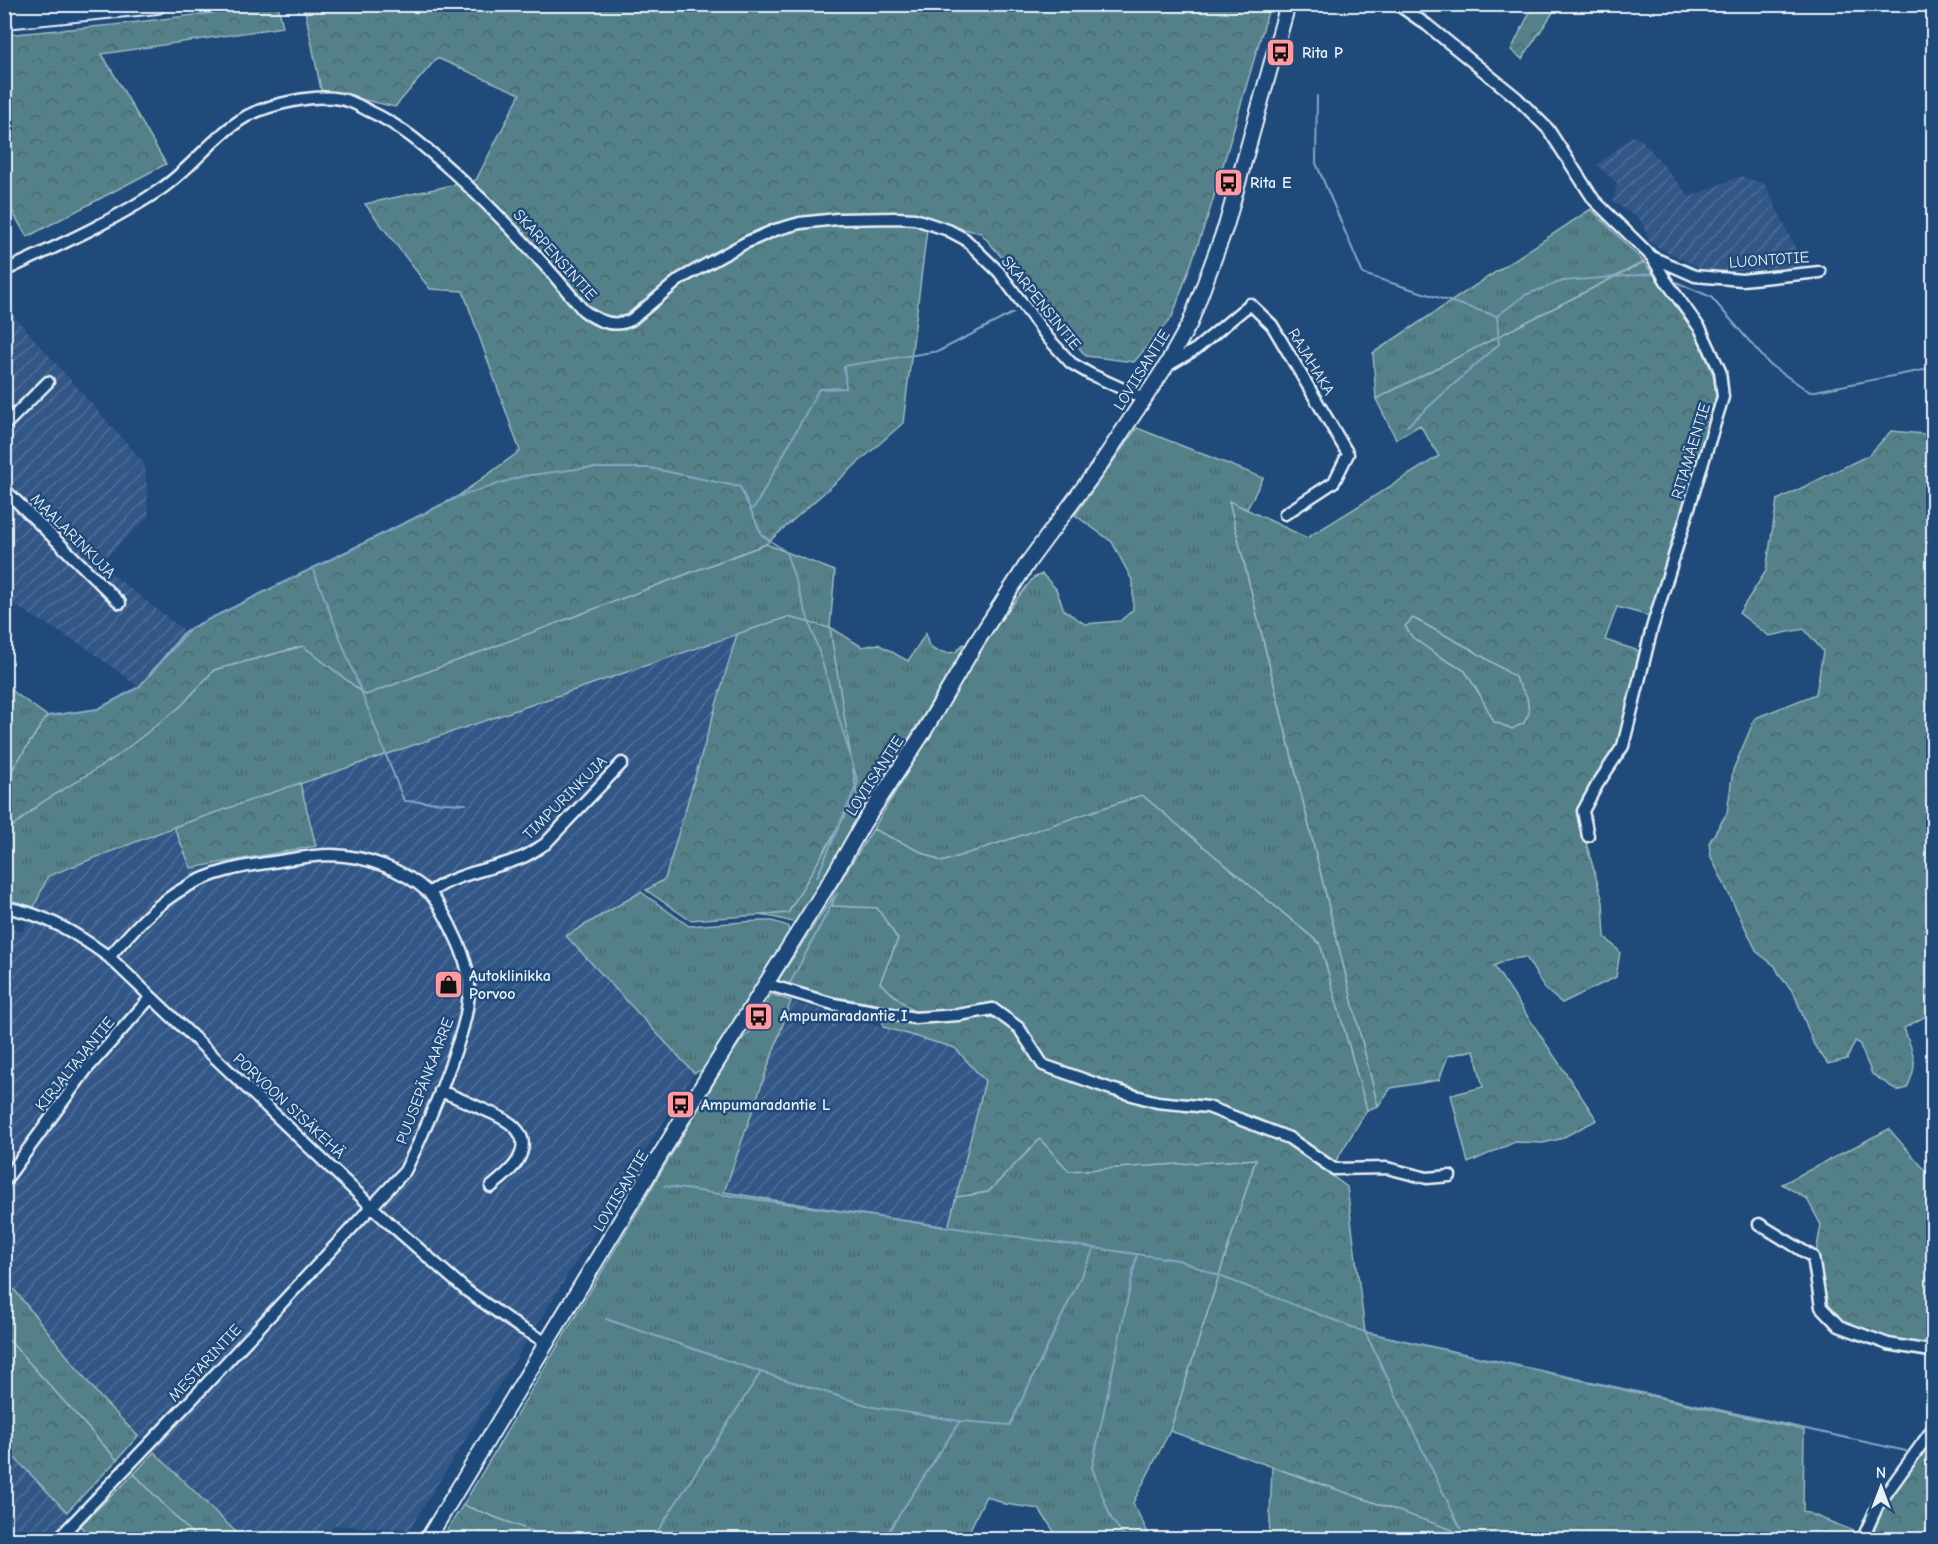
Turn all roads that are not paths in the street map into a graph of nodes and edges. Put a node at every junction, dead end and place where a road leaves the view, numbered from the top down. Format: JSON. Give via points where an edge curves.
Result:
{"nodes":[{"id":1,"x":158,"y":4,"type":"edge"},
{"id":2,"x":1288,"y":4,"type":"edge"},
{"id":3,"x":1397,"y":4,"type":"edge"},
{"id":4,"x":4,"y":19,"type":"edge"},
{"id":5,"x":1652,"y":257,"type":"junction"},
{"id":6,"x":4,"y":271,"type":"edge"},
{"id":7,"x":1820,"y":272,"type":"dead end"},
{"id":8,"x":1166,"y":366,"type":"junction"},
{"id":9,"x":48,"y":382,"type":"dead end"},
{"id":10,"x":1145,"y":399,"type":"junction"},
{"id":11,"x":4,"y":426,"type":"edge"},
{"id":12,"x":4,"y":489,"type":"edge"},
{"id":13,"x":1285,"y":514,"type":"dead end"},
{"id":14,"x":120,"y":603,"type":"dead end"},
{"id":15,"x":622,"y":763,"type":"dead end"},
{"id":16,"x":1588,"y":836,"type":"dead end"},
{"id":17,"x":429,"y":893,"type":"junction"},
{"id":18,"x":4,"y":907,"type":"edge"},
{"id":19,"x":109,"y":957,"type":"junction"},
{"id":20,"x":766,"y":984,"type":"junction"},
{"id":21,"x":151,"y":997,"type":"junction"},
{"id":22,"x":440,"y":1091,"type":"junction"},
{"id":23,"x":1450,"y":1176,"type":"dead end"},
{"id":24,"x":4,"y":1182,"type":"edge"},
{"id":25,"x":491,"y":1187,"type":"dead end"},
{"id":26,"x":373,"y":1206,"type":"junction"},
{"id":27,"x":1759,"y":1224,"type":"dead end"},
{"id":28,"x":546,"y":1342,"type":"junction"},
{"id":29,"x":1934,"y":1353,"type":"edge"},
{"id":30,"x":1934,"y":1427,"type":"edge"},
{"id":31,"x":57,"y":1539,"type":"edge"},
{"id":32,"x":427,"y":1539,"type":"edge"},
{"id":33,"x":1862,"y":1539,"type":"edge"}],
"edges":[{"from":1,"to":4,"type":"highway"},
{"from":2,"to":8,"type":"main road","name":"LOVIISANTIE","via":[[1226,226],[1190,323]]},
{"from":3,"to":5,"type":"street","name":"RITAMÄENTIE","via":[[1517,98],[1548,129],[1594,200]]},
{"from":5,"to":7,"type":"street","name":"LUONTOTIE","via":[[1695,276],[1742,280]]},
{"from":5,"to":16,"type":"street","name":"RITAMÄENTIE","via":[[1701,330],[1720,371],[1723,397],[1652,628],[1623,746],[1583,811]]},
{"from":6,"to":10,"type":"street","name":"SKARPENSINTIE","via":[[103,224],[154,194],[248,116],[294,101],[341,99],[411,135],[493,208],[583,310],[601,321],[616,324],[631,320],[680,279],[775,230],[837,219],[915,219],[965,239],[999,272],[1071,363]]},
{"from":8,"to":10,"type":"main road","name":"LOVIISANTIE"},
{"from":8,"to":13,"type":"street","name":"RAJAHAKA","via":[[1196,349],[1250,304],[1272,325],[1348,454],[1334,482]]},
{"from":9,"to":11,"type":"street"},
{"from":10,"to":20,"type":"main road","name":"LOVIISANTIE","via":[[1029,561]]},
{"from":12,"to":14,"type":"street","name":"MAALARINKUJA"},
{"from":15,"to":17,"type":"street","name":"TIMPURINKUJA","via":[[534,852],[457,878]]},
{"from":17,"to":19,"type":"street","name":"PUUSEPÄNKAARRE","via":[[386,867],[350,857],[308,856],[224,871],[165,900]]},
{"from":17,"to":22,"type":"street","name":"PUUSEPÄNKAARRE","via":[[461,949],[469,986],[464,1024]]},
{"from":18,"to":19,"type":"street","name":"PORVOON SISÄKEHÄ","via":[[60,925]]},
{"from":19,"to":21,"type":"street","name":"PORVOON SISÄKEHÄ"},
{"from":20,"to":23,"type":"street","via":[[833,1004],[915,1018],[993,1009],[1019,1028],[1043,1065],[1157,1102],[1208,1107],[1288,1138],[1334,1169],[1387,1168],[1427,1178]]},
{"from":20,"to":28,"type":"main road","name":"LOVIISANTIE"},
{"from":21,"to":24,"type":"street","name":"KIRJALTAJANTIE","via":[[86,1070]]},
{"from":21,"to":26,"type":"street","name":"PORVOON SISÄKEHÄ"},
{"from":22,"to":25,"type":"street","via":[[503,1118],[519,1132],[519,1158]]},
{"from":22,"to":26,"type":"street","name":"PUUSEPÄNKAARRE","via":[[405,1171]]},
{"from":26,"to":28,"type":"street","name":"PORVOON SISÄKEHÄ","via":[[467,1291]]},
{"from":26,"to":31,"type":"street","name":"MESTARINTIE"},
{"from":27,"to":29,"type":"street","via":[[1813,1257],[1821,1307],[1839,1326],[1888,1344]]},
{"from":28,"to":32,"type":"main road","name":"LOVIISANTIE"},
{"from":30,"to":33,"type":"street","via":[[1878,1505]]}]}
